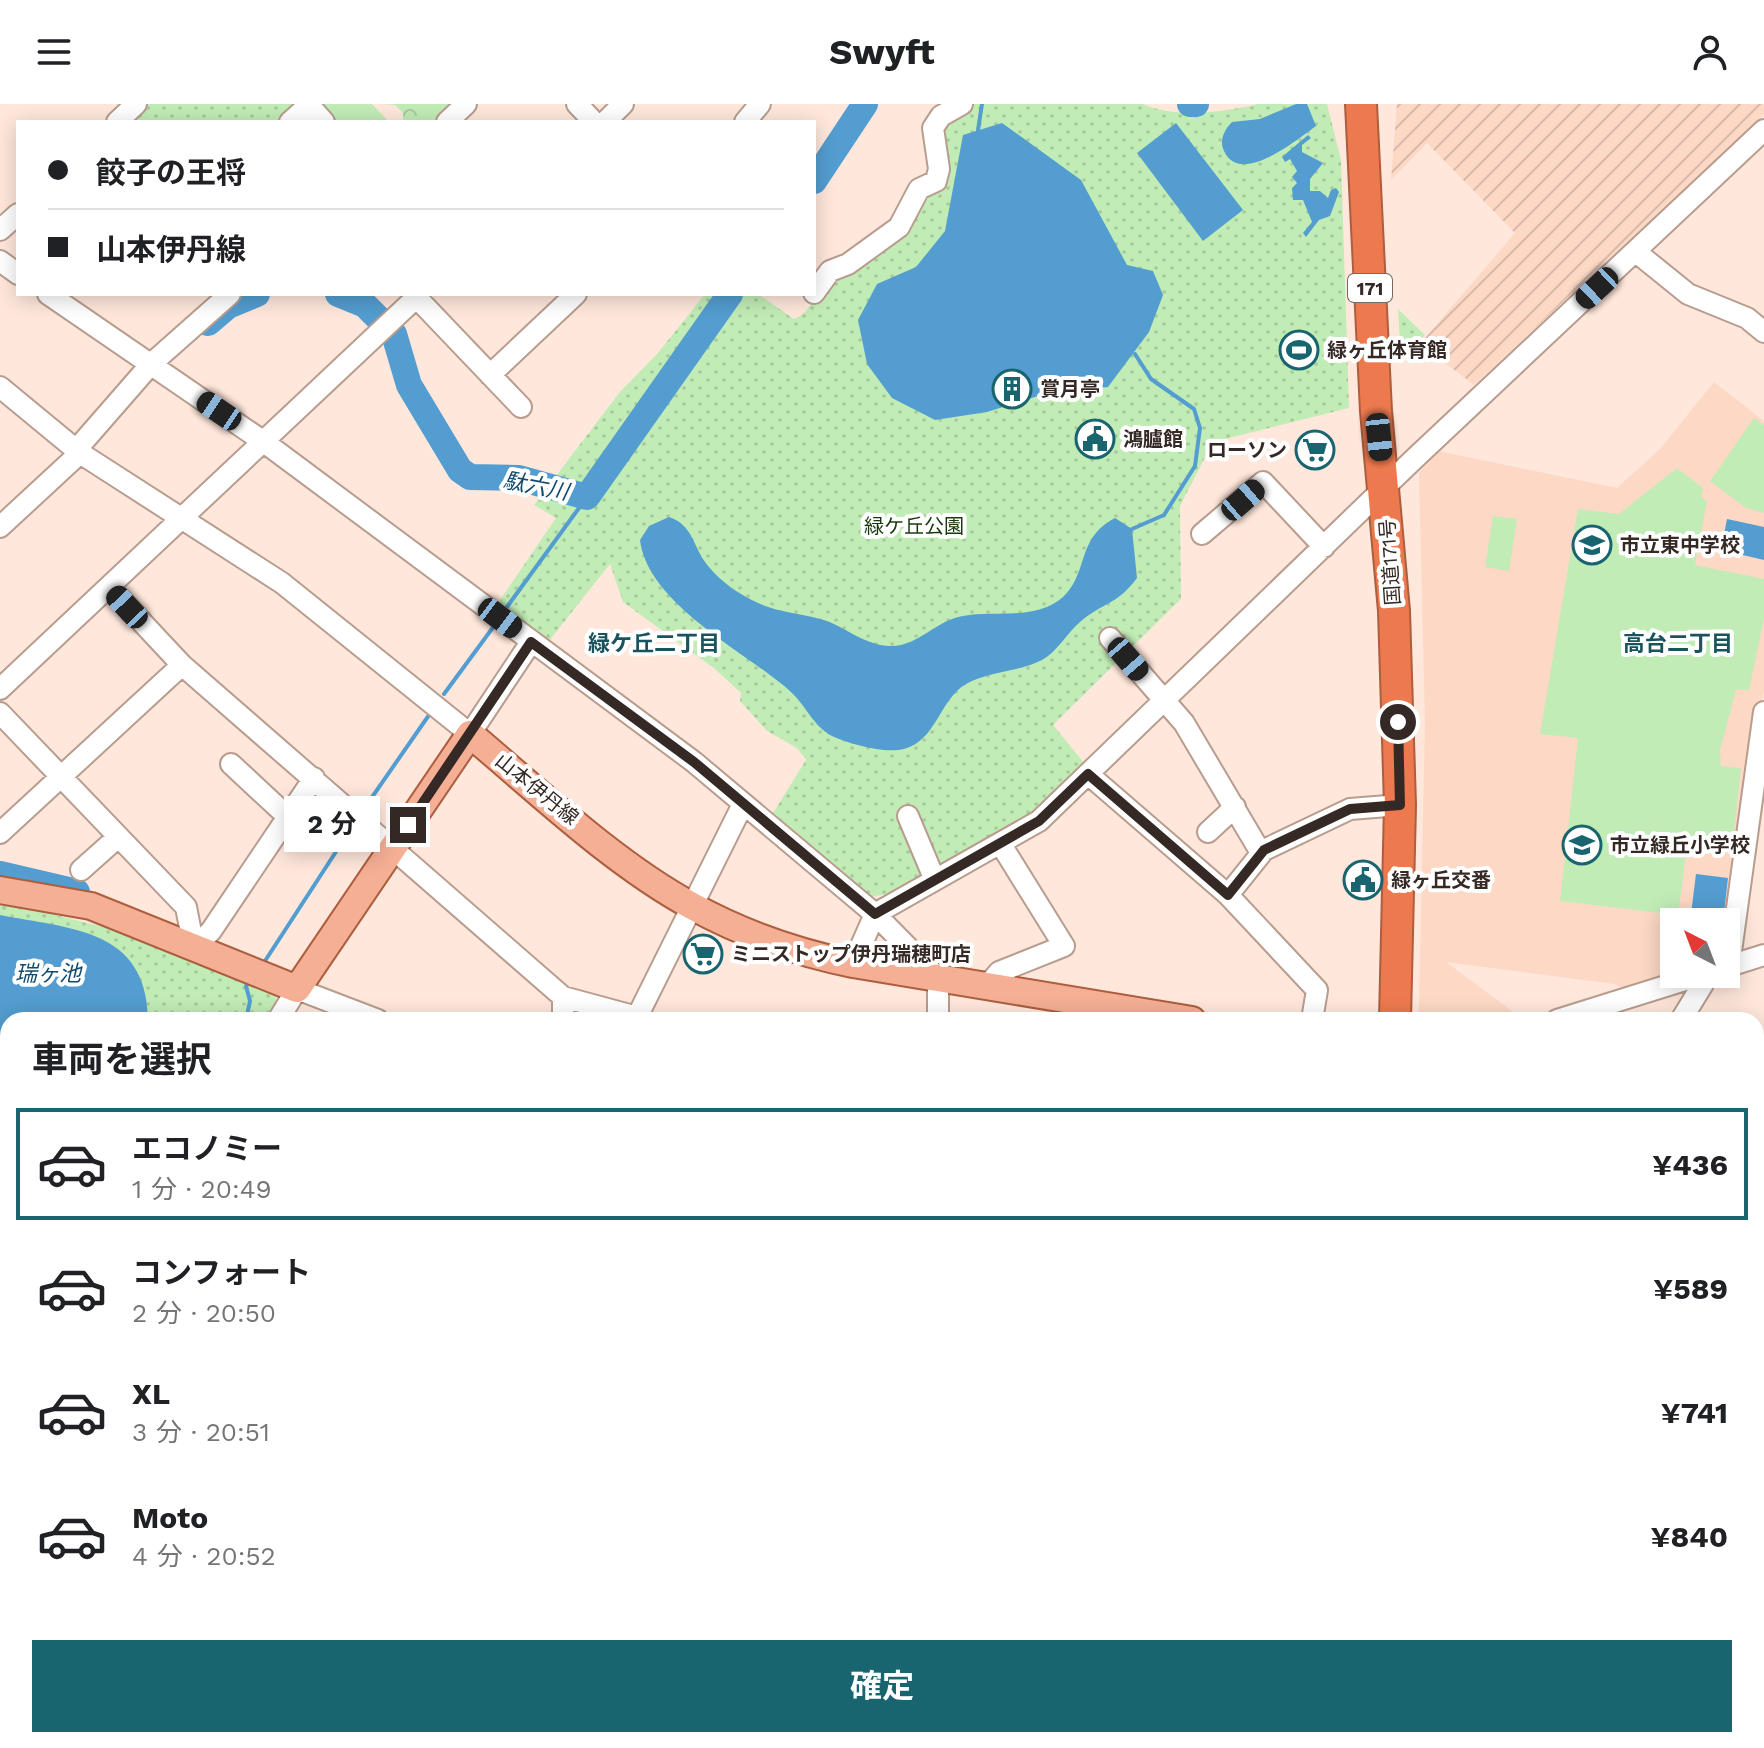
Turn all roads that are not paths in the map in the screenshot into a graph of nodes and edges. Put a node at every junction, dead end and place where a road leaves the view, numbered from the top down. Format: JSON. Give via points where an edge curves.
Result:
{"nodes":[{"id":1,"x":136,"y":104,"type":"edge"},
{"id":2,"x":466,"y":104,"type":"edge"},
{"id":3,"x":577,"y":104,"type":"edge"},
{"id":4,"x":623,"y":104,"type":"edge"},
{"id":5,"x":760,"y":104,"type":"edge"},
{"id":6,"x":962,"y":104,"type":"edge"},
{"id":7,"x":1340,"y":104,"type":"edge"},
{"id":8,"x":1361,"y":104,"type":"edge"},
{"id":9,"x":1377,"y":104,"type":"edge"},
{"id":10,"x":308,"y":105,"type":"edge"},
{"id":11,"x":119,"y":120,"type":"edge"},
{"id":12,"x":292,"y":120,"type":"edge"},
{"id":13,"x":322,"y":120,"type":"edge"},
{"id":14,"x":449,"y":120,"type":"edge"},
{"id":15,"x":592,"y":120,"type":"edge"},
{"id":16,"x":607,"y":120,"type":"edge"},
{"id":17,"x":747,"y":120,"type":"edge"},
{"id":18,"x":1764,"y":130,"type":"edge"},
{"id":19,"x":1363,"y":166,"type":"junction"},
{"id":20,"x":16,"y":216,"type":"edge"},
{"id":21,"x":0,"y":230,"type":"edge"},
{"id":22,"x":1636,"y":252,"type":"junction"},
{"id":23,"x":816,"y":291,"type":"edge"},
{"id":24,"x":51,"y":296,"type":"edge"},
{"id":25,"x":223,"y":296,"type":"edge"},
{"id":26,"x":418,"y":296,"type":"edge"},
{"id":27,"x":574,"y":296,"type":"edge"},
{"id":28,"x":1764,"y":332,"type":"edge"},
{"id":29,"x":151,"y":364,"type":"junction"},
{"id":30,"x":490,"y":375,"type":"junction"},
{"id":31,"x":0,"y":387,"type":"edge"},
{"id":32,"x":521,"y":407,"type":"dead end"},
{"id":33,"x":264,"y":442,"type":"junction"},
{"id":34,"x":78,"y":452,"type":"junction"},
{"id":35,"x":1384,"y":490,"type":"junction"},
{"id":36,"x":183,"y":518,"type":"junction"},
{"id":37,"x":1,"y":522,"type":"edge"},
{"id":38,"x":1202,"y":534,"type":"dead end"},
{"id":39,"x":1324,"y":547,"type":"junction"},
{"id":40,"x":109,"y":587,"type":"junction"},
{"id":41,"x":1110,"y":638,"type":"dead end"},
{"id":42,"x":531,"y":642,"type":"junction"},
{"id":43,"x":182,"y":665,"type":"junction"},
{"id":44,"x":0,"y":689,"type":"edge"},
{"id":45,"x":1164,"y":701,"type":"junction"},
{"id":46,"x":1764,"y":712,"type":"edge"},
{"id":47,"x":0,"y":713,"type":"edge"},
{"id":48,"x":470,"y":734,"type":"junction"},
{"id":49,"x":231,"y":764,"type":"dead end"},
{"id":50,"x":1088,"y":774,"type":"junction"},
{"id":51,"x":314,"y":778,"type":"junction"},
{"id":52,"x":61,"y":780,"type":"junction"},
{"id":53,"x":743,"y":804,"type":"junction"},
{"id":54,"x":1400,"y":805,"type":"junction"},
{"id":55,"x":1235,"y":807,"type":"junction"},
{"id":56,"x":908,"y":816,"type":"dead end"},
{"id":57,"x":288,"y":817,"type":"junction"},
{"id":58,"x":1208,"y":832,"type":"dead end"},
{"id":59,"x":0,"y":833,"type":"edge"},
{"id":60,"x":118,"y":837,"type":"junction"},
{"id":61,"x":1000,"y":843,"type":"junction"},
{"id":62,"x":392,"y":848,"type":"junction"},
{"id":63,"x":1261,"y":853,"type":"junction"},
{"id":64,"x":81,"y":870,"type":"dead end"},
{"id":65,"x":934,"y":878,"type":"junction"},
{"id":66,"x":0,"y":890,"type":"edge"},
{"id":67,"x":1228,"y":895,"type":"junction"},
{"id":68,"x":694,"y":907,"type":"junction"},
{"id":69,"x":1736,"y":908,"type":"edge"},
{"id":70,"x":875,"y":914,"type":"junction"},
{"id":71,"x":194,"y":948,"type":"junction"},
{"id":72,"x":1764,"y":955,"type":"edge"},
{"id":73,"x":1740,"y":962,"type":"edge"},
{"id":74,"x":853,"y":964,"type":"junction"},
{"id":75,"x":938,"y":978,"type":"junction"},
{"id":76,"x":987,"y":986,"type":"junction"},
{"id":77,"x":1660,"y":988,"type":"edge"},
{"id":78,"x":1701,"y":988,"type":"edge"},
{"id":79,"x":297,"y":989,"type":"junction"},
{"id":80,"x":563,"y":997,"type":"junction"},
{"id":81,"x":283,"y":1012,"type":"edge"},
{"id":82,"x":352,"y":1012,"type":"edge"},
{"id":83,"x":563,"y":1012,"type":"edge"},
{"id":84,"x":616,"y":1012,"type":"edge"},
{"id":85,"x":644,"y":1012,"type":"edge"},
{"id":86,"x":938,"y":1012,"type":"edge"},
{"id":87,"x":1140,"y":1012,"type":"edge"},
{"id":88,"x":1313,"y":1012,"type":"edge"},
{"id":89,"x":1395,"y":1012,"type":"edge"},
{"id":90,"x":1583,"y":1012,"type":"edge"},
{"id":91,"x":1686,"y":1012,"type":"edge"}],
"edges":[{"from":1,"to":11,"type":"street"},
{"from":2,"to":14,"type":"street"},
{"from":3,"to":15,"type":"street"},
{"from":4,"to":16,"type":"street"},
{"from":5,"to":17,"type":"street"},
{"from":6,"to":23,"type":"street","via":[[941,116],[933,128],[936,181],[919,189],[899,227],[830,271]]},
{"from":7,"to":19,"type":"highway","number":"171"},
{"from":8,"to":19,"type":"highway","name":"国道171号","number":"171"},
{"from":9,"to":19,"type":"highway","number":"171"},
{"from":10,"to":12,"type":"street"},
{"from":10,"to":13,"type":"street"},
{"from":18,"to":22,"type":"street"},
{"from":19,"to":35,"type":"highway","name":"国道171号","number":"171"},
{"from":20,"to":21,"type":"street"},
{"from":22,"to":28,"type":"street","via":[[1688,294],[1747,318]]},
{"from":22,"to":35,"type":"street"},
{"from":24,"to":29,"type":"street"},
{"from":25,"to":29,"type":"street"},
{"from":26,"to":30,"type":"street"},
{"from":26,"to":33,"type":"street"},
{"from":27,"to":30,"type":"street"},
{"from":29,"to":33,"type":"street"},
{"from":29,"to":34,"type":"street"},
{"from":30,"to":32,"type":"street"},
{"from":31,"to":34,"type":"street"},
{"from":33,"to":36,"type":"street"},
{"from":33,"to":42,"type":"street"},
{"from":34,"to":36,"type":"street"},
{"from":34,"to":37,"type":"street"},
{"from":35,"to":39,"type":"street"},
{"from":35,"to":54,"type":"highway","name":"国道171号","number":"171"},
{"from":36,"to":40,"type":"street"},
{"from":36,"to":48,"type":"street","via":[[282,583]]},
{"from":38,"to":39,"type":"street","via":[[1263,482]]},
{"from":39,"to":45,"type":"street"},
{"from":40,"to":43,"type":"street"},
{"from":40,"to":44,"type":"street"},
{"from":41,"to":45,"type":"street"},
{"from":42,"to":48,"type":"street"},
{"from":42,"to":53,"type":"street"},
{"from":43,"to":51,"type":"street"},
{"from":43,"to":52,"type":"street"},
{"from":45,"to":50,"type":"street"},
{"from":45,"to":55,"type":"street","via":[[1184,723]]},
{"from":46,"to":69,"type":"street"},
{"from":47,"to":52,"type":"street"},
{"from":48,"to":62,"type":"main road"},
{"from":48,"to":68,"type":"main road","name":"山本伊丹線","via":[[638,871]]},
{"from":49,"to":57,"type":"street"},
{"from":50,"to":61,"type":"street","via":[[1039,821]]},
{"from":50,"to":67,"type":"street"},
{"from":51,"to":57,"type":"street"},
{"from":51,"to":62,"type":"street"},
{"from":52,"to":59,"type":"street"},
{"from":52,"to":60,"type":"street"},
{"from":53,"to":68,"type":"street"},
{"from":53,"to":70,"type":"street"},
{"from":54,"to":63,"type":"street","via":[[1350,809]]},
{"from":54,"to":89,"type":"highway","name":"国道171号","number":"171"},
{"from":55,"to":58,"type":"street"},
{"from":55,"to":63,"type":"street"},
{"from":56,"to":65,"type":"street"},
{"from":57,"to":71,"type":"street"},
{"from":60,"to":64,"type":"street"},
{"from":60,"to":71,"type":"street","via":[[186,907]]},
{"from":61,"to":65,"type":"street"},
{"from":61,"to":76,"type":"street","via":[[1064,946],[999,972]]},
{"from":62,"to":79,"type":"main road"},
{"from":62,"to":80,"type":"street"},
{"from":63,"to":67,"type":"street"},
{"from":65,"to":70,"type":"street"},
{"from":66,"to":71,"type":"main road","via":[[91,906]]},
{"from":67,"to":88,"type":"street","via":[[1317,990]]},
{"from":68,"to":74,"type":"main road","name":"山本伊丹線","via":[[807,952]]},
{"from":68,"to":85,"type":"street"},
{"from":70,"to":74,"type":"street"},
{"from":70,"to":75,"type":"street"},
{"from":71,"to":79,"type":"main road"},
{"from":72,"to":73,"type":"street"},
{"from":74,"to":75,"type":"main road","name":"山本伊丹線"},
{"from":75,"to":76,"type":"main road","name":"山本伊丹線"},
{"from":75,"to":86,"type":"street"},
{"from":76,"to":87,"type":"main road","name":"山本伊丹線"},
{"from":77,"to":90,"type":"street"},
{"from":78,"to":91,"type":"street"},
{"from":79,"to":81,"type":"street"},
{"from":79,"to":82,"type":"street"},
{"from":80,"to":83,"type":"street"},
{"from":80,"to":84,"type":"street"}]}
